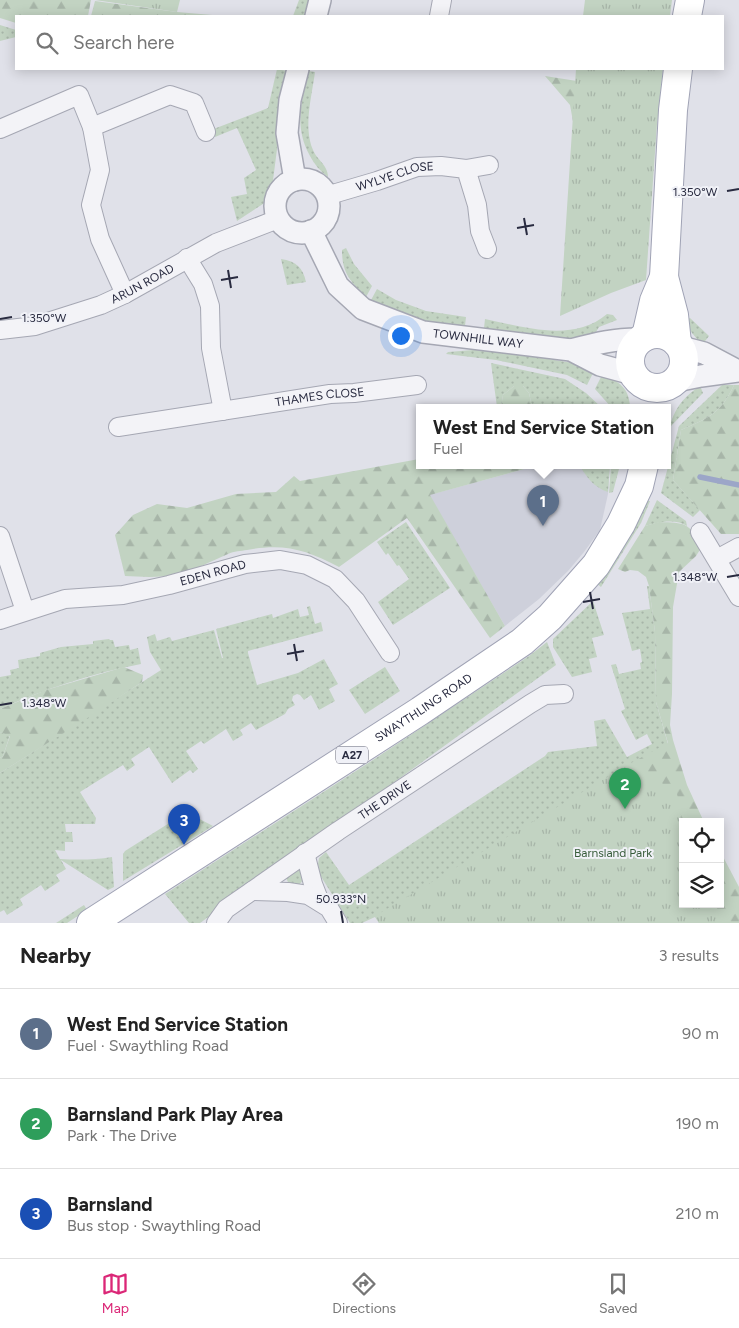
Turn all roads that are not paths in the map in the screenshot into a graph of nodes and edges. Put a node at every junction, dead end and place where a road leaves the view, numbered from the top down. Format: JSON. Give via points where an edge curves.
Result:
{"nodes":[{"id":1,"x":320,"y":0,"type":"edge"},
{"id":2,"x":442,"y":0,"type":"edge"},
{"id":3,"x":690,"y":0,"type":"edge"},
{"id":4,"x":316,"y":15,"type":"edge"},
{"id":5,"x":440,"y":15,"type":"edge"},
{"id":6,"x":687,"y":15,"type":"edge"},
{"id":7,"x":298,"y":70,"type":"edge"},
{"id":8,"x":678,"y":70,"type":"edge"},
{"id":9,"x":92,"y":127,"type":"junction"},
{"id":10,"x":0,"y":129,"type":"edge"},
{"id":11,"x":206,"y":132,"type":"dead end"},
{"id":12,"x":490,"y":165,"type":"dead end"},
{"id":13,"x":466,"y":169,"type":"junction"},
{"id":14,"x":296,"y":180,"type":"junction"},
{"id":15,"x":326,"y":196,"type":"junction"},
{"id":16,"x":278,"y":219,"type":"junction"},
{"id":17,"x":311,"y":232,"type":"junction"},
{"id":18,"x":487,"y":249,"type":"dead end"},
{"id":19,"x":187,"y":258,"type":"junction"},
{"id":20,"x":664,"y":277,"type":"junction"},
{"id":21,"x":125,"y":294,"type":"junction"},
{"id":22,"x":0,"y":330,"type":"edge"},
{"id":23,"x":644,"y":337,"type":"junction"},
{"id":24,"x":679,"y":345,"type":"junction"},
{"id":25,"x":571,"y":350,"type":"junction"},
{"id":26,"x":738,"y":371,"type":"edge"},
{"id":27,"x":417,"y":385,"type":"dead end"},
{"id":28,"x":636,"y":388,"type":"edge"},
{"id":29,"x":671,"y":391,"type":"edge"},
{"id":30,"x":223,"y":411,"type":"junction"},
{"id":31,"x":118,"y":427,"type":"dead end"},
{"id":32,"x":643,"y":469,"type":"edge"},
{"id":33,"x":700,"y":532,"type":"dead end"},
{"id":34,"x":0,"y":536,"type":"edge"},
{"id":35,"x":739,"y":547,"type":"edge"},
{"id":36,"x":717,"y":559,"type":"junction"},
{"id":37,"x":739,"y":597,"type":"edge"},
{"id":38,"x":25,"y":611,"type":"junction"},
{"id":39,"x":0,"y":620,"type":"edge"},
{"id":40,"x":390,"y":653,"type":"dead end"},
{"id":41,"x":564,"y":694,"type":"dead end"},
{"id":42,"x":305,"y":853,"type":"junction"},
{"id":43,"x":252,"y":891,"type":"junction"},
{"id":44,"x":320,"y":902,"type":"junction"},
{"id":45,"x":91,"y":923,"type":"edge"},
{"id":46,"x":216,"y":923,"type":"edge"},
{"id":47,"x":338,"y":923,"type":"edge"}],
"edges":[{"from":1,"to":4,"type":"street"},
{"from":2,"to":5,"type":"street"},
{"from":3,"to":6,"type":"main road"},
{"from":7,"to":14,"type":"street","via":[[290,100],[287,133]]},
{"from":8,"to":20,"type":"main road"},
{"from":9,"to":10,"type":"street","via":[[79,95]]},
{"from":9,"to":11,"type":"street","via":[[170,95],[194,103]]},
{"from":9,"to":21,"type":"street","via":[[100,170],[91,205],[100,239]]},
{"from":12,"to":13,"type":"street","name":"WYLYE CLOSE"},
{"from":13,"to":15,"type":"street","name":"WYLYE CLOSE","via":[[417,167]]},
{"from":13,"to":18,"type":"street"},
{"from":14,"to":15,"type":"street","via":[[310,181]]},
{"from":14,"to":16,"type":"street","via":[[288,183],[277,195],[275,212]]},
{"from":15,"to":17,"type":"street","via":[[328,213]]},
{"from":16,"to":17,"type":"street","via":[[296,233]]},
{"from":16,"to":19,"type":"street","name":"ARUN ROAD","via":[[216,242]]},
{"from":17,"to":25,"type":"street","name":"TOWNHILL WAY","via":[[338,286],[363,309],[423,332]]},
{"from":19,"to":21,"type":"street","name":"ARUN ROAD"},
{"from":19,"to":30,"type":"street","via":[[203,284],[210,306],[211,348]]},
{"from":20,"to":23,"type":"main road"},
{"from":20,"to":24,"type":"main road"},
{"from":21,"to":22,"type":"street","name":"ARUN ROAD","via":[[35,326]]},
{"from":23,"to":24,"type":"main road","via":[[663,334]]},
{"from":23,"to":25,"type":"street","name":"TOWNHILL WAY"},
{"from":23,"to":28,"type":"main road","via":[[636,344],[630,359]]},
{"from":24,"to":26,"type":"street","via":[[710,355]]},
{"from":24,"to":29,"type":"main road","via":[[685,365]]},
{"from":25,"to":28,"type":"street","name":"TOWNHILL WAY"},
{"from":26,"to":29,"type":"street"},
{"from":27,"to":30,"type":"street","name":"THAMES CLOSE","via":[[330,394]]},
{"from":28,"to":29,"type":"main road","via":[[645,386]]},
{"from":30,"to":31,"type":"street","name":"THAMES CLOSE"},
{"from":32,"to":45,"type":"main road","name":"SWAYTHLING ROAD","number":"A27","via":[[639,486],[621,524],[596,565],[550,617],[522,642],[375,741]]},
{"from":33,"to":36,"type":"street"},
{"from":34,"to":38,"type":"street"},
{"from":35,"to":36,"type":"street"},
{"from":36,"to":37,"type":"street"},
{"from":38,"to":39,"type":"street","name":"EDEN ROAD"},
{"from":38,"to":40,"type":"street","name":"EDEN ROAD","via":[[65,599],[123,595],[245,564],[280,560],[307,565],[335,579],[356,601]]},
{"from":41,"to":42,"type":"street","name":"THE DRIVE","via":[[545,695],[530,704]]},
{"from":42,"to":43,"type":"street","name":"THE DRIVE"},
{"from":42,"to":44,"type":"street"},
{"from":43,"to":44,"type":"street","via":[[308,895]]},
{"from":43,"to":46,"type":"street","name":"THE DRIVE","via":[[226,910]]},
{"from":44,"to":47,"type":"street","via":[[329,908]]}]}
